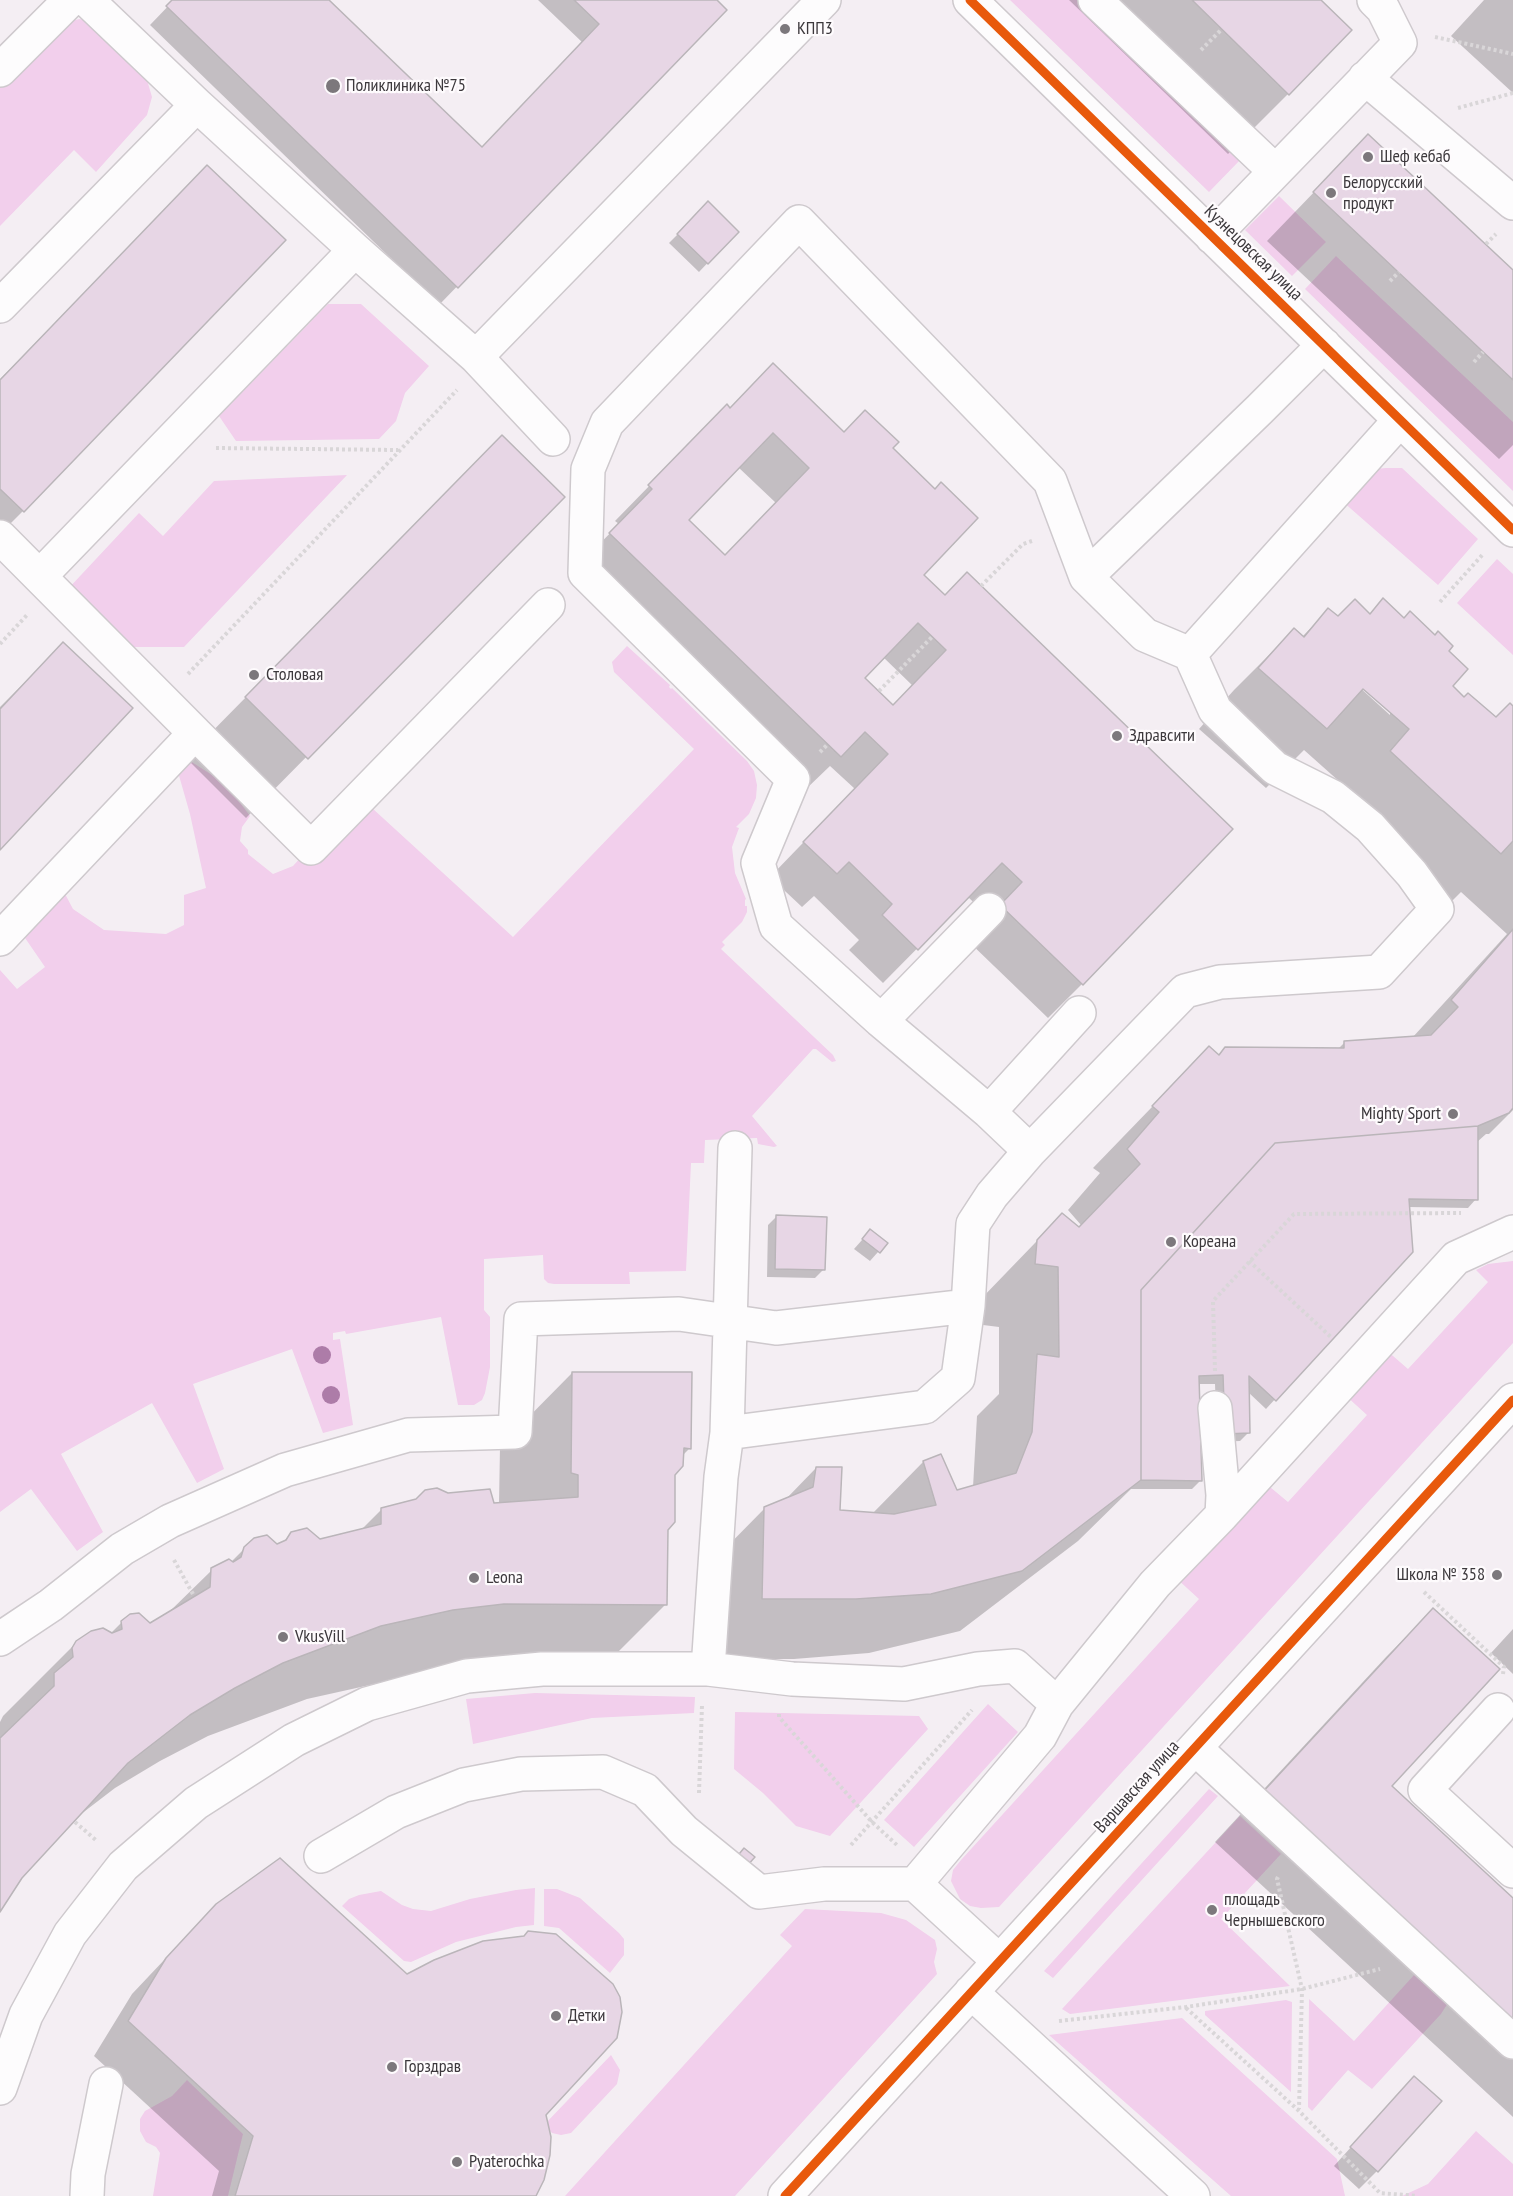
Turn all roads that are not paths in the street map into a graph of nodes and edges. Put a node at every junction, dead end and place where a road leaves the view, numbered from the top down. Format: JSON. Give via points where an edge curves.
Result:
{"nodes":[{"id":1,"x":70,"y":0,"type":"edge"},
{"id":2,"x":87,"y":0,"type":"edge"},
{"id":3,"x":824,"y":0,"type":"edge"},
{"id":4,"x":970,"y":0,"type":"edge"},
{"id":5,"x":1095,"y":0,"type":"edge"},
{"id":6,"x":1374,"y":0,"type":"edge"},
{"id":7,"x":0,"y":70,"type":"edge"},
{"id":8,"x":1365,"y":78,"type":"junction"},
{"id":9,"x":197,"y":105,"type":"junction"},
{"id":10,"x":1275,"y":171,"type":"junction"},
{"id":11,"x":1513,"y":203,"type":"edge"},
{"id":12,"x":1212,"y":237,"type":"junction"},
{"id":13,"x":354,"y":250,"type":"junction"},
{"id":14,"x":0,"y":306,"type":"edge"},
{"id":15,"x":1324,"y":345,"type":"junction"},
{"id":16,"x":479,"y":361,"type":"junction"},
{"id":17,"x":1400,"y":420,"type":"junction"},
{"id":18,"x":553,"y":439,"type":"dead end"},
{"id":19,"x":1511,"y":528,"type":"edge"},
{"id":20,"x":0,"y":537,"type":"edge"},
{"id":21,"x":40,"y":576,"type":"junction"},
{"id":22,"x":1086,"y":577,"type":"junction"},
{"id":23,"x":548,"y":604,"type":"dead end"},
{"id":24,"x":1190,"y":654,"type":"junction"},
{"id":25,"x":195,"y":733,"type":"junction"},
{"id":26,"x":989,"y":910,"type":"dead end"},
{"id":27,"x":0,"y":939,"type":"edge"},
{"id":28,"x":1079,"y":1013,"type":"dead end"},
{"id":29,"x":881,"y":1021,"type":"junction"},
{"id":30,"x":989,"y":1112,"type":"junction"},
{"id":31,"x":735,"y":1148,"type":"dead end"},
{"id":32,"x":1030,"y":1151,"type":"junction"},
{"id":33,"x":1513,"y":1232,"type":"edge"},
{"id":34,"x":968,"y":1306,"type":"junction"},
{"id":35,"x":730,"y":1322,"type":"junction"},
{"id":36,"x":1513,"y":1400,"type":"edge"},
{"id":37,"x":1215,"y":1408,"type":"road end"},
{"id":38,"x":727,"y":1433,"type":"junction"},
{"id":39,"x":1238,"y":1433,"type":"dead end"},
{"id":40,"x":1232,"y":1503,"type":"junction"},
{"id":41,"x":0,"y":1639,"type":"edge"},
{"id":42,"x":708,"y":1669,"type":"junction"},
{"id":43,"x":1057,"y":1704,"type":"junction"},
{"id":44,"x":1498,"y":1710,"type":"road end"},
{"id":45,"x":1195,"y":1748,"type":"junction"},
{"id":46,"x":321,"y":1856,"type":"dead end"},
{"id":47,"x":1513,"y":1871,"type":"edge"},
{"id":48,"x":921,"y":1877,"type":"junction"},
{"id":49,"x":999,"y":1961,"type":"junction"},
{"id":50,"x":971,"y":1992,"type":"junction"},
{"id":51,"x":1513,"y":2042,"type":"edge"},
{"id":52,"x":106,"y":2084,"type":"dead end"},
{"id":53,"x":0,"y":2088,"type":"edge"},
{"id":54,"x":87,"y":2196,"type":"edge"},
{"id":55,"x":785,"y":2196,"type":"edge"},
{"id":56,"x":1193,"y":2196,"type":"edge"}],
"edges":[{"from":1,"to":7,"type":"street"},
{"from":2,"to":9,"type":"street"},
{"from":3,"to":16,"type":"street"},
{"from":4,"to":12,"type":"street","name":"Кузнецовская улица"},
{"from":5,"to":10,"type":"street"},
{"from":6,"to":8,"type":"street","via":[[1383,9],[1400,43]]},
{"from":8,"to":10,"type":"street"},
{"from":8,"to":11,"type":"street"},
{"from":9,"to":13,"type":"street"},
{"from":9,"to":14,"type":"street"},
{"from":10,"to":12,"type":"street"},
{"from":12,"to":15,"type":"street","name":"Кузнецовская улица"},
{"from":13,"to":16,"type":"street"},
{"from":13,"to":21,"type":"street"},
{"from":15,"to":17,"type":"street","name":"Кузнецовская улица"},
{"from":15,"to":22,"type":"street"},
{"from":16,"to":18,"type":"street"},
{"from":17,"to":19,"type":"street","name":"Кузнецовская улица"},
{"from":17,"to":24,"type":"street"},
{"from":20,"to":21,"type":"street"},
{"from":21,"to":25,"type":"street"},
{"from":22,"to":24,"type":"street","via":[[1145,635]]},
{"from":22,"to":29,"type":"street","via":[[1050,481],[799,222],[607,423],[588,468],[585,573],[793,779],[758,863],[776,926]]},
{"from":23,"to":25,"type":"street","via":[[311,848]]},
{"from":24,"to":32,"type":"street","via":[[1215,710],[1275,768],[1332,796],[1370,827],[1437,909],[1379,972],[1220,982],[1185,991]]},
{"from":25,"to":27,"type":"street"},
{"from":26,"to":29,"type":"street"},
{"from":28,"to":30,"type":"street"},
{"from":29,"to":30,"type":"street"},
{"from":30,"to":32,"type":"street"},
{"from":31,"to":35,"type":"street"},
{"from":32,"to":34,"type":"street","via":[[992,1195],[974,1224]]},
{"from":33,"to":40,"type":"street","via":[[1456,1258]]},
{"from":34,"to":35,"type":"street","via":[[776,1328]]},
{"from":34,"to":38,"type":"street","via":[[958,1378],[925,1407]]},
{"from":35,"to":38,"type":"street"},
{"from":35,"to":41,"type":"street","via":[[679,1314],[521,1319],[515,1432],[408,1435],[285,1470],[170,1521],[122,1549]]},
{"from":36,"to":45,"type":"street","name":"Варшавская улица"},
{"from":37,"to":40,"type":"street","via":[[1223,1495]]},
{"from":38,"to":42,"type":"street"},
{"from":39,"to":40,"type":"street"},
{"from":40,"to":43,"type":"street","via":[[1155,1584]]},
{"from":42,"to":43,"type":"street","via":[[782,1678],[904,1684],[1015,1666]]},
{"from":42,"to":53,"type":"street","via":[[542,1669],[467,1676],[367,1704],[294,1740],[196,1803],[123,1866],[70,1934],[26,2015]]},
{"from":43,"to":48,"type":"street","via":[[1040,1736]]},
{"from":44,"to":47,"type":"street","via":[[1425,1790]]},
{"from":45,"to":49,"type":"street","name":"Варшавская улица"},
{"from":45,"to":51,"type":"street"},
{"from":46,"to":48,"type":"street","via":[[396,1812],[464,1785],[521,1774],[603,1772],[645,1790],[684,1831],[759,1892]]},
{"from":48,"to":49,"type":"street"},
{"from":49,"to":50,"type":"street","name":"Варшавская улица"},
{"from":50,"to":55,"type":"street","name":"Варшавская улица"},
{"from":50,"to":56,"type":"street"},
{"from":52,"to":54,"type":"street"}]}
